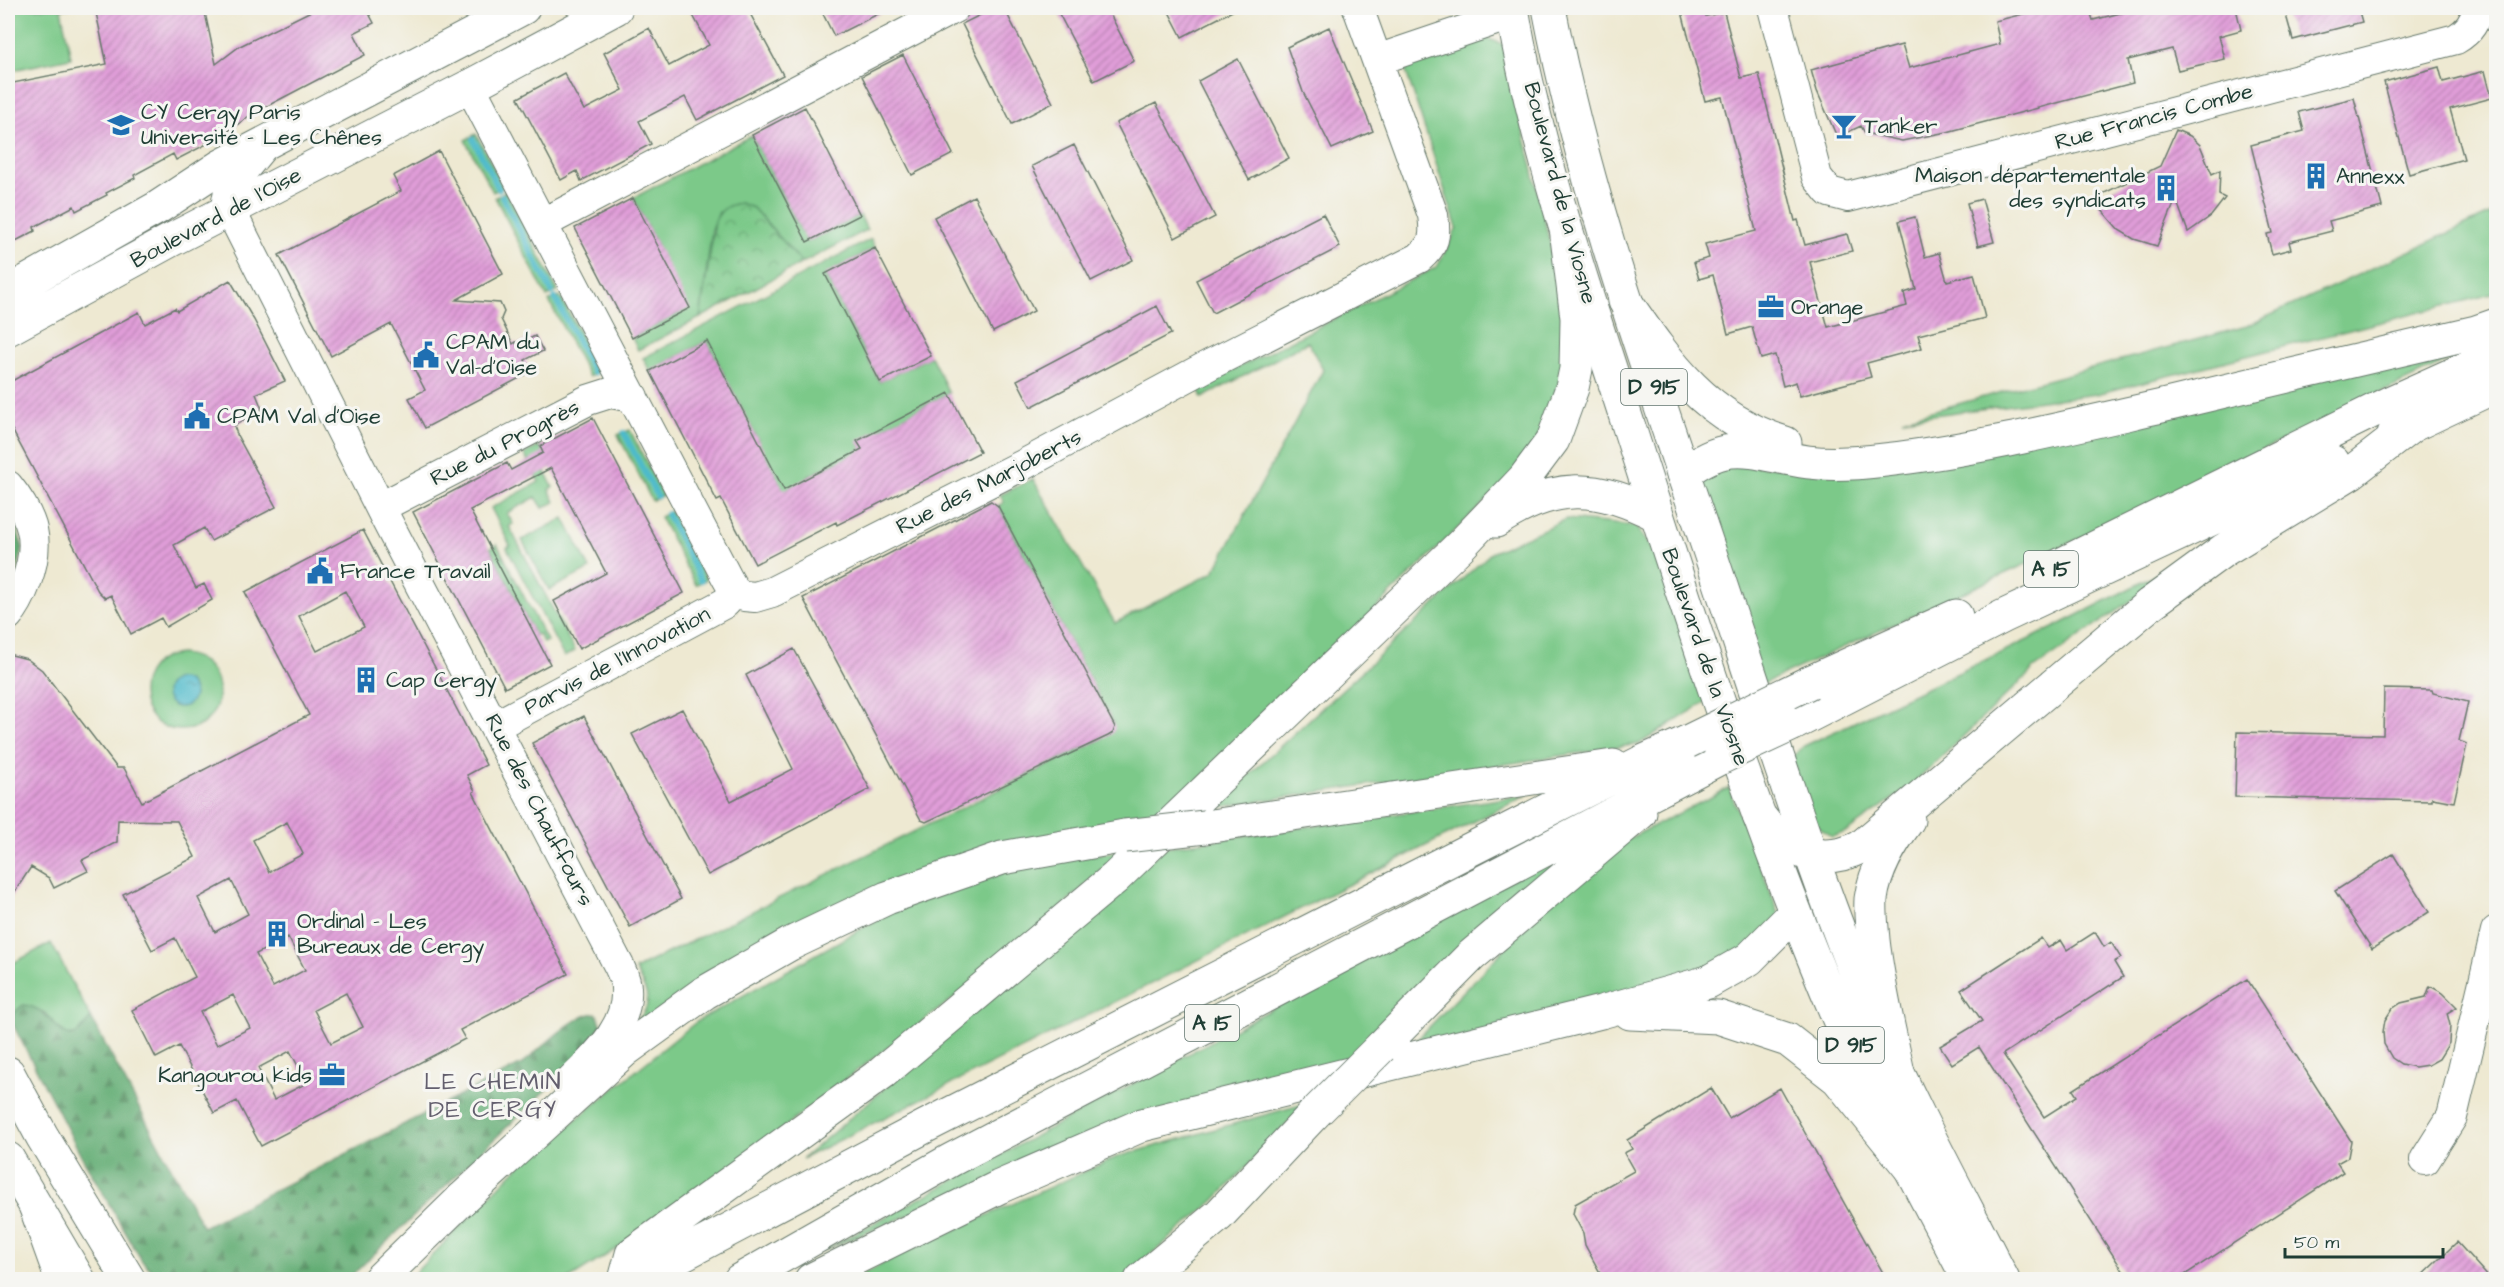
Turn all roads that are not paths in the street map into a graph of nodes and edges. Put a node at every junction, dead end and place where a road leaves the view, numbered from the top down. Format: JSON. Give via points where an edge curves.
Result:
{"nodes":[{"id":1,"x":523,"y":8,"type":"edge"},
{"id":2,"x":616,"y":8,"type":"edge"},
{"id":3,"x":954,"y":8,"type":"edge"},
{"id":4,"x":1358,"y":8,"type":"edge"},
{"id":5,"x":1549,"y":8,"type":"edge"},
{"id":6,"x":1773,"y":8,"type":"edge"},
{"id":7,"x":2477,"y":8,"type":"edge"},
{"id":8,"x":1513,"y":11,"type":"edge"},
{"id":9,"x":1377,"y":60,"type":"junction"},
{"id":10,"x":470,"y":86,"type":"junction"},
{"id":11,"x":269,"y":141,"type":"junction"},
{"id":12,"x":230,"y":210,"type":"junction"},
{"id":13,"x":542,"y":224,"type":"junction"},
{"id":14,"x":1567,"y":237,"type":"junction"},
{"id":15,"x":8,"y":292,"type":"edge"},
{"id":16,"x":1625,"y":301,"type":"junction"},
{"id":17,"x":2496,"y":325,"type":"edge"},
{"id":18,"x":8,"y":329,"type":"edge"},
{"id":19,"x":2496,"y":355,"type":"edge"},
{"id":20,"x":2496,"y":386,"type":"edge"},
{"id":21,"x":633,"y":397,"type":"junction"},
{"id":22,"x":2414,"y":424,"type":"junction"},
{"id":23,"x":1868,"y":462,"type":"junction"},
{"id":24,"x":1683,"y":474,"type":"junction"},
{"id":25,"x":8,"y":486,"type":"edge"},
{"id":26,"x":381,"y":507,"type":"junction"},
{"id":27,"x":1657,"y":515,"type":"junction"},
{"id":28,"x":1462,"y":544,"type":"junction"},
{"id":29,"x":1720,"y":581,"type":"junction"},
{"id":30,"x":735,"y":592,"type":"junction"},
{"id":31,"x":8,"y":615,"type":"edge"},
{"id":32,"x":495,"y":726,"type":"junction"},
{"id":33,"x":1642,"y":762,"type":"junction"},
{"id":34,"x":1687,"y":774,"type":"junction"},
{"id":35,"x":1939,"y":780,"type":"junction"},
{"id":36,"x":1759,"y":816,"type":"junction"},
{"id":37,"x":1813,"y":855,"type":"junction"},
{"id":38,"x":1795,"y":913,"type":"junction"},
{"id":39,"x":2496,"y":931,"type":"edge"},
{"id":40,"x":1601,"y":1012,"type":"junction"},
{"id":41,"x":8,"y":1073,"type":"edge"},
{"id":42,"x":1898,"y":1073,"type":"junction"},
{"id":43,"x":8,"y":1159,"type":"edge"},
{"id":44,"x":2425,"y":1160,"type":"dead end"},
{"id":45,"x":1915,"y":1174,"type":"junction"},
{"id":46,"x":462,"y":1199,"type":"junction"},
{"id":47,"x":36,"y":1208,"type":"junction"},
{"id":48,"x":102,"y":1237,"type":"junction"},
{"id":49,"x":402,"y":1256,"type":"junction"},
{"id":50,"x":62,"y":1280,"type":"edge"},
{"id":51,"x":79,"y":1280,"type":"edge"},
{"id":52,"x":129,"y":1280,"type":"edge"},
{"id":53,"x":151,"y":1280,"type":"edge"},
{"id":54,"x":373,"y":1280,"type":"edge"},
{"id":55,"x":379,"y":1280,"type":"edge"},
{"id":56,"x":625,"y":1280,"type":"edge"},
{"id":57,"x":634,"y":1280,"type":"edge"},
{"id":58,"x":740,"y":1280,"type":"edge"},
{"id":59,"x":811,"y":1280,"type":"edge"},
{"id":60,"x":1141,"y":1280,"type":"edge"},
{"id":61,"x":1969,"y":1280,"type":"edge"},
{"id":62,"x":2003,"y":1280,"type":"edge"}],
"edges":[{"from":1,"to":11,"type":"main road","name":"Boulevard de l'Oise"},
{"from":2,"to":10,"type":"main road","name":"Boulevard de l'Oise"},
{"from":3,"to":13,"type":"street"},
{"from":4,"to":9,"type":"street","name":"Rue des Marjoberts"},
{"from":5,"to":16,"type":"main road","name":"Boulevard de la Viosne","number":"D 915","via":[[1585,168]]},
{"from":6,"to":7,"type":"street","name":"Rue Francis Combe","via":[[1817,177],[1828,192],[1848,197],[2456,39],[2470,27]]},
{"from":8,"to":9,"type":"street"},
{"from":8,"to":14,"type":"main road","name":"Boulevard de la Viosne","number":"D 915"},
{"from":9,"to":30,"type":"street","name":"Rue des Marjoberts","via":[[1433,216],[1432,246],[1419,258],[772,592],[748,598]]},
{"from":10,"to":12,"type":"main road","name":"Boulevard de l'Oise"},
{"from":10,"to":13,"type":"street"},
{"from":11,"to":12,"type":"street","via":[[230,186]]},
{"from":11,"to":15,"type":"main road","name":"Boulevard de l'Oise"},
{"from":12,"to":18,"type":"main road","name":"Boulevard de l'Oise"},
{"from":12,"to":26,"type":"street","name":"Rue des Chauffours"},
{"from":13,"to":21,"type":"street"},
{"from":14,"to":27,"type":"main road","name":"Boulevard de la Viosne","number":"D 915"},
{"from":14,"to":28,"type":"main road","via":[[1577,318],[1576,369],[1567,407],[1552,440],[1524,479]]},
{"from":16,"to":23,"type":"main road","via":[[1672,368],[1726,416],[1765,437]]},
{"from":16,"to":24,"type":"main road","name":"Boulevard de la Viosne","number":"D 915"},
{"from":17,"to":23,"type":"main road","via":[[2067,428]]},
{"from":19,"to":33,"type":"main road","number":"A 15","bridge":true,"via":[[1919,634]]},
{"from":20,"to":22,"type":"main road","number":"A 15"},
{"from":21,"to":26,"type":"street","name":"Rue du Progrès","via":[[610,393],[588,400]]},
{"from":21,"to":30,"type":"street"},
{"from":22,"to":34,"type":"main road","number":"A 15","bridge":true,"via":[[2004,616]]},
{"from":22,"to":35,"type":"main road","via":[[2352,472],[2224,550],[2150,604]]},
{"from":23,"to":24,"type":"main road","via":[[1806,462],[1735,450],[1700,460]]},
{"from":24,"to":27,"type":"main road"},
{"from":24,"to":29,"type":"main road","name":"Boulevard de la Viosne","number":"D 915"},
{"from":25,"to":31,"type":"street","via":[[31,524],[35,554],[25,586]]},
{"from":26,"to":32,"type":"street","name":"Rue des Chauffours"},
{"from":27,"to":28,"type":"main road","via":[[1615,496],[1570,491],[1509,513]]},
{"from":27,"to":29,"type":"main road"},
{"from":27,"to":36,"type":"main road","name":"Boulevard de la Viosne","number":"D 915"},
{"from":28,"to":56,"type":"main road","via":[[1115,878],[882,1073],[632,1254]]},
{"from":29,"to":37,"type":"main road","name":"Boulevard de la Viosne","number":"D 915"},
{"from":30,"to":32,"type":"street","name":"Parvis de l'Innovation","via":[[723,604]]},
{"from":32,"to":46,"type":"street","name":"Rue des Chauffours","via":[[619,966],[626,994],[620,1020],[604,1046],[507,1146]]},
{"from":33,"to":46,"type":"main road","bridge":true,"via":[[1125,836],[1002,858],[887,898],[790,944],[704,993],[625,1050]]},
{"from":33,"to":57,"type":"main road","number":"A 15","via":[[937,1120]]},
{"from":34,"to":58,"type":"main road","number":"A 15","via":[[951,1160]]},
{"from":34,"to":60,"type":"main road","bridge":true,"via":[[1471,956],[1219,1215]]},
{"from":35,"to":37,"type":"main road","via":[[1861,848],[1838,855]]},
{"from":35,"to":42,"type":"main road","via":[[1886,853],[1871,900],[1877,969]]},
{"from":36,"to":37,"type":"main road","via":[[1784,843]]},
{"from":36,"to":38,"type":"main road","name":"Boulevard de la Viosne","number":"D 915"},
{"from":37,"to":38,"type":"main road","via":[[1813,878]]},
{"from":37,"to":42,"type":"main road","name":"Boulevard de la Viosne","number":"D 915"},
{"from":38,"to":40,"type":"main road","via":[[1749,959],[1708,982]]},
{"from":38,"to":45,"type":"main road","name":"Boulevard de la Viosne","number":"D 915","via":[[1847,1037]]},
{"from":39,"to":44,"type":"street","via":[[2452,1117]]},
{"from":40,"to":45,"type":"main road","via":[[1718,1017],[1788,1040],[1838,1079]]},
{"from":40,"to":59,"type":"main road","via":[[1142,1125],[999,1186]]},
{"from":41,"to":48,"type":"main road"},
{"from":42,"to":62,"type":"main road","name":"Boulevard de la Viosne","number":"D 915"},
{"from":43,"to":47,"type":"main road"},
{"from":45,"to":61,"type":"main road","name":"Boulevard de la Viosne","number":"D 915"},
{"from":46,"to":49,"type":"main road"},
{"from":47,"to":50,"type":"main road"},
{"from":47,"to":51,"type":"main road"},
{"from":48,"to":52,"type":"main road"},
{"from":48,"to":53,"type":"main road"},
{"from":49,"to":54,"type":"main road"},
{"from":49,"to":55,"type":"main road"}]}
